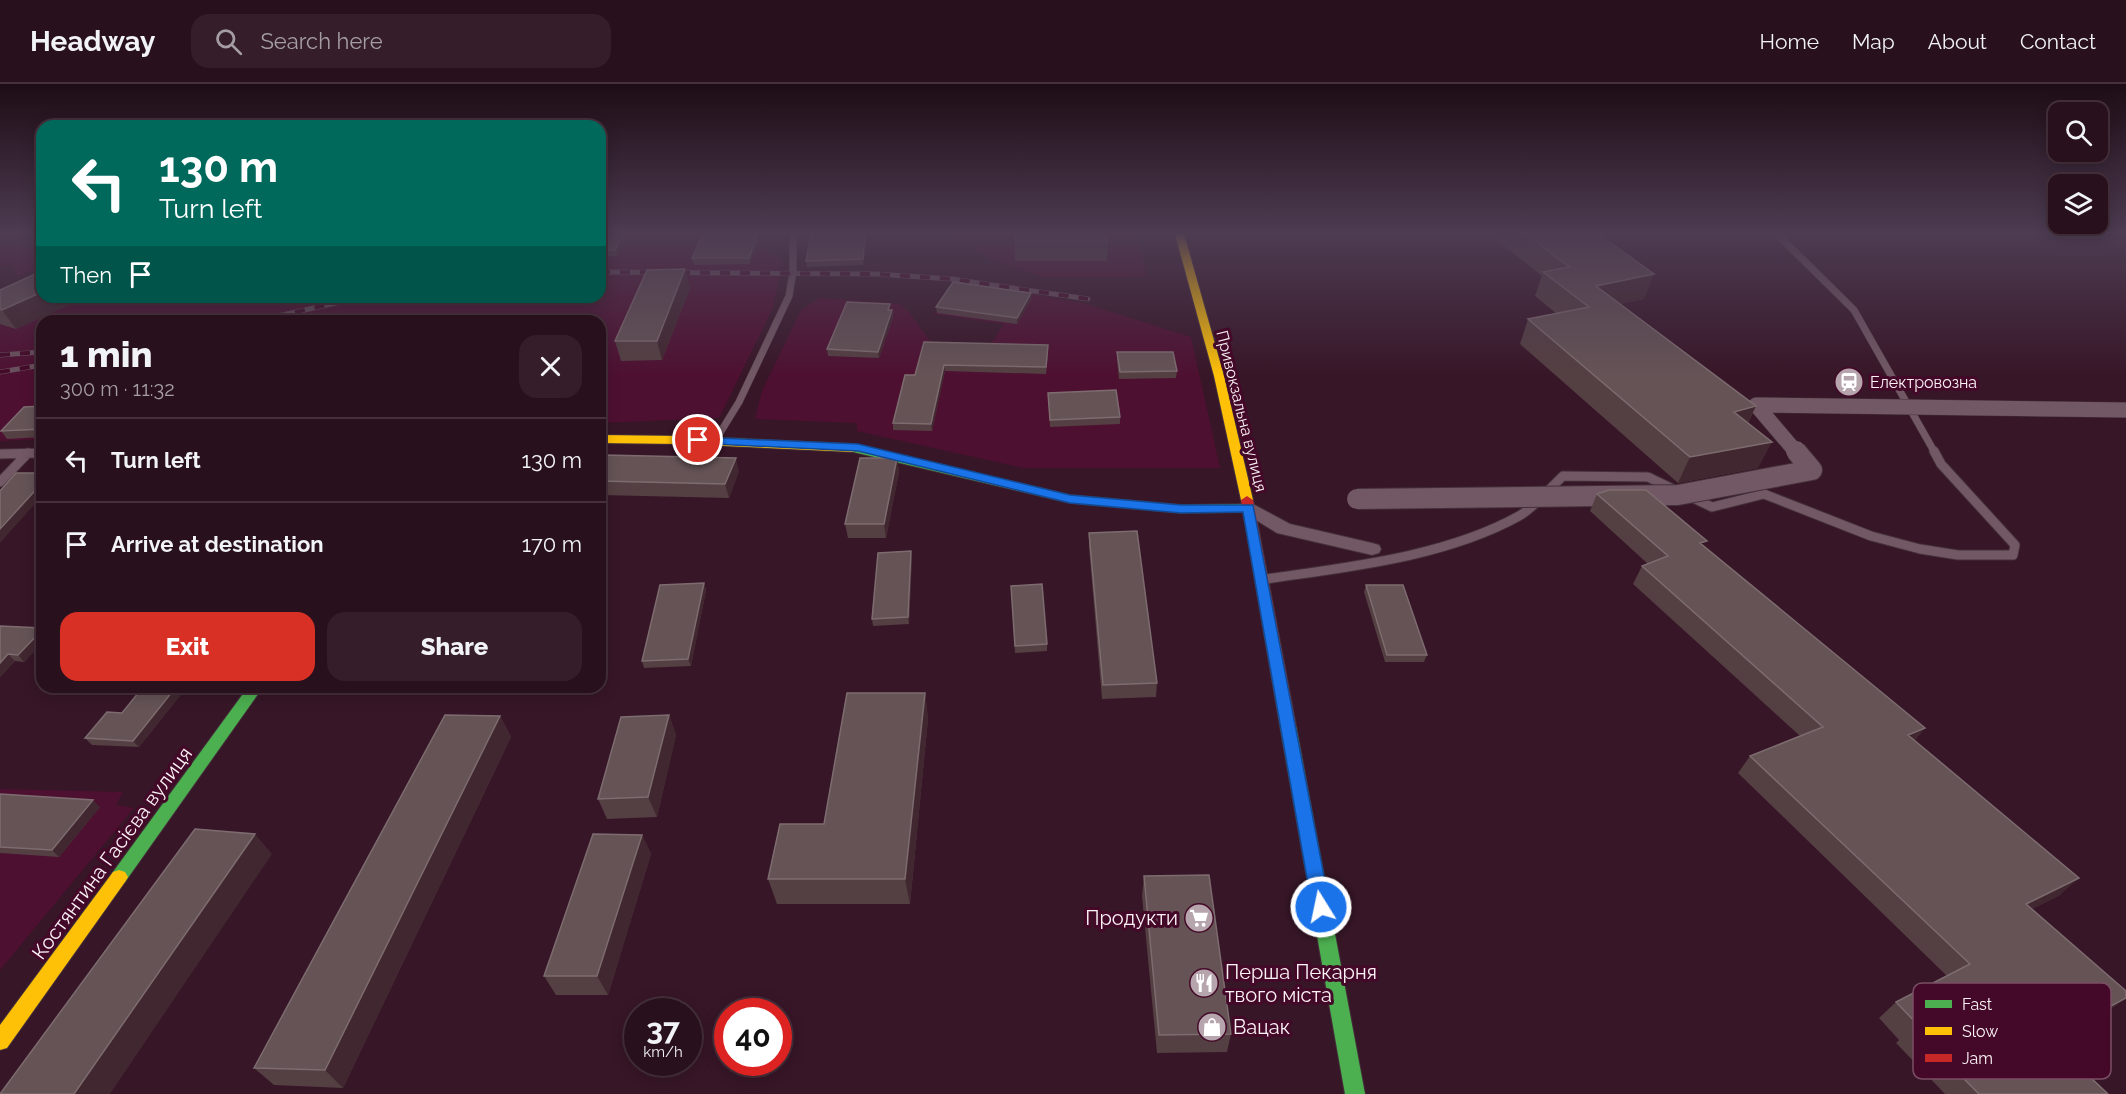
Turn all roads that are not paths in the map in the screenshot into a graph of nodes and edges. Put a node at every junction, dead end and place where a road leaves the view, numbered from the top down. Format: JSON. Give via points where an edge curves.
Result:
{"nodes":[{"id":1,"x":791,"y":281,"type":"edge"},
{"id":2,"x":1192,"y":281,"type":"edge"},
{"id":3,"x":1825,"y":281,"type":"edge"},
{"id":4,"x":2126,"y":410,"type":"edge"},
{"id":5,"x":606,"y":439,"type":"edge"},
{"id":6,"x":716,"y":441,"type":"junction"},
{"id":7,"x":28,"y":453,"type":"junction"},
{"id":8,"x":36,"y":453,"type":"edge"},
{"id":9,"x":0,"y":454,"type":"edge"},
{"id":10,"x":0,"y":482,"type":"edge"},
{"id":11,"x":1357,"y":499,"type":"dead end"},
{"id":12,"x":1249,"y":508,"type":"junction"},
{"id":13,"x":1372,"y":549,"type":"dead end"},
{"id":14,"x":1262,"y":580,"type":"junction"},
{"id":15,"x":252,"y":693,"type":"edge"},
{"id":16,"x":0,"y":1041,"type":"edge"},
{"id":17,"x":1355,"y":1094,"type":"edge"}],
"edges":[{"from":1,"to":6,"type":"lane","via":[[789,296],[739,402]]},
{"from":2,"to":12,"type":"street","name":"Привокзальна вулиця"},
{"from":3,"to":14,"type":"lane","via":[[1854,310],[1941,464],[2015,545],[2013,555],[1958,555],[1920,549],[1871,536],[1764,494],[1712,507],[1648,477],[1563,476],[1521,515],[1487,531],[1378,562]]},
{"from":4,"to":11,"type":"street","bridge":true,"via":[[1756,405],[1812,470],[1678,495]]},
{"from":5,"to":6,"type":"street"},
{"from":6,"to":12,"type":"street","via":[[858,448],[1070,499],[1181,509]]},
{"from":7,"to":8,"type":"lane"},
{"from":7,"to":9,"type":"lane"},
{"from":7,"to":10,"type":"lane"},
{"from":12,"to":13,"type":"street","via":[[1284,529]]},
{"from":12,"to":14,"type":"street","name":"Привокзальна вулиця"},
{"from":14,"to":17,"type":"street","name":"Привокзальна вулиця"},
{"from":15,"to":16,"type":"street","name":"Костянтина Гасієва вулиця"}]}
